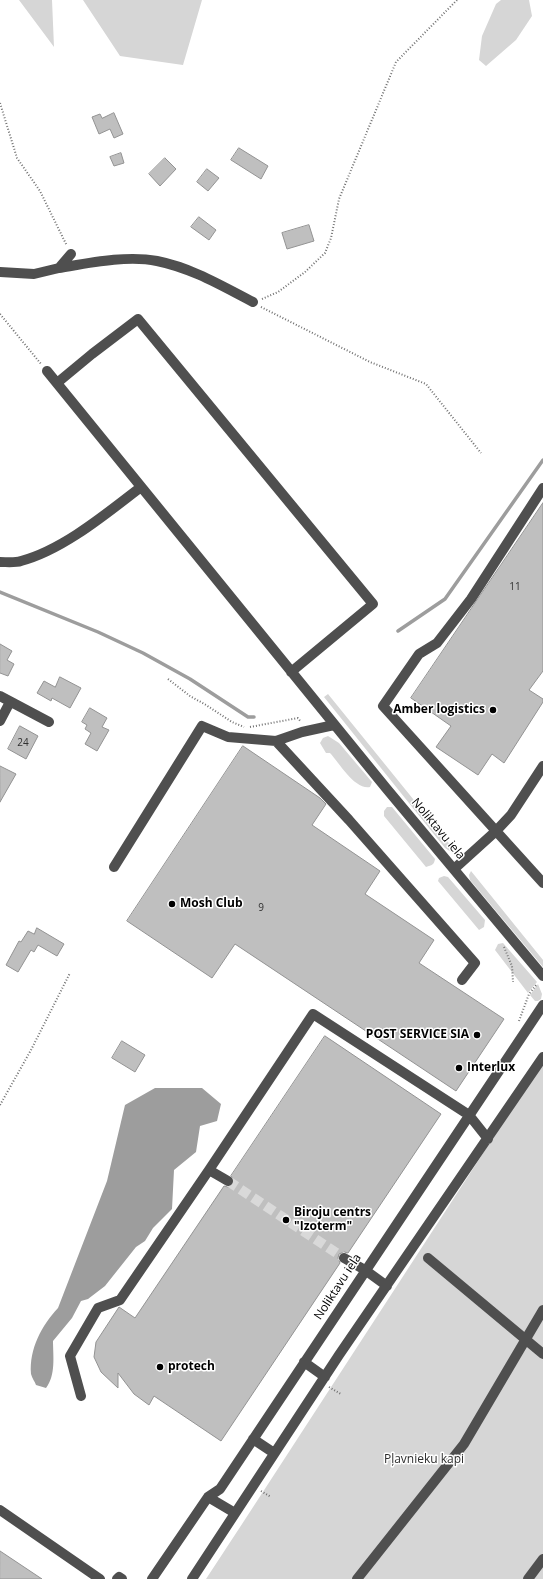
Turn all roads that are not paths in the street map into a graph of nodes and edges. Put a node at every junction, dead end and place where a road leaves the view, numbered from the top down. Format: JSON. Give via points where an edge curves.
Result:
{"nodes":[{"id":1,"x":71,"y":254,"type":"road end"},
{"id":2,"x":59,"y":268,"type":"junction"},
{"id":3,"x":0,"y":272,"type":"edge"},
{"id":4,"x":253,"y":302,"type":"road end"},
{"id":5,"x":48,"y":372,"type":"road end"},
{"id":6,"x":57,"y":383,"type":"junction"},
{"id":7,"x":141,"y":487,"type":"junction"},
{"id":8,"x":543,"y":488,"type":"edge"},
{"id":9,"x":0,"y":562,"type":"edge"},
{"id":10,"x":291,"y":672,"type":"junction"},
{"id":11,"x":0,"y":696,"type":"edge"},
{"id":12,"x":10,"y":702,"type":"junction"},
{"id":13,"x":0,"y":722,"type":"edge"},
{"id":14,"x":49,"y":722,"type":"dead end"},
{"id":15,"x":334,"y":725,"type":"junction"},
{"id":16,"x":276,"y":741,"type":"junction"},
{"id":17,"x":543,"y":766,"type":"edge"},
{"id":18,"x":496,"y":831,"type":"junction"},
{"id":19,"x":114,"y":867,"type":"dead end"},
{"id":20,"x":454,"y":869,"type":"junction"},
{"id":21,"x":543,"y":883,"type":"edge"},
{"id":22,"x":543,"y":976,"type":"edge"},
{"id":23,"x":462,"y":980,"type":"dead end"},
{"id":24,"x":543,"y":1005,"type":"edge"},
{"id":25,"x":543,"y":1057,"type":"edge"},
{"id":26,"x":468,"y":1115,"type":"junction"},
{"id":27,"x":488,"y":1139,"type":"junction"},
{"id":28,"x":209,"y":1170,"type":"junction"},
{"id":29,"x":228,"y":1181,"type":"tunnel mouth"},
{"id":30,"x":344,"y":1258,"type":"tunnel mouth"},
{"id":31,"x":428,"y":1258,"type":"dead end"},
{"id":32,"x":365,"y":1270,"type":"junction"},
{"id":33,"x":387,"y":1286,"type":"junction"},
{"id":34,"x":543,"y":1310,"type":"edge"},
{"id":35,"x":525,"y":1339,"type":"junction"},
{"id":36,"x":543,"y":1354,"type":"edge"},
{"id":37,"x":304,"y":1362,"type":"junction"},
{"id":38,"x":325,"y":1377,"type":"junction"},
{"id":39,"x":81,"y":1396,"type":"dead end"},
{"id":40,"x":253,"y":1439,"type":"junction"},
{"id":41,"x":274,"y":1453,"type":"junction"},
{"id":42,"x":208,"y":1497,"type":"junction"},
{"id":43,"x":0,"y":1510,"type":"edge"},
{"id":44,"x":235,"y":1513,"type":"junction"},
{"id":45,"x":543,"y":1559,"type":"edge"},
{"id":46,"x":100,"y":1579,"type":"edge"},
{"id":47,"x":117,"y":1579,"type":"edge"},
{"id":48,"x":122,"y":1579,"type":"edge"},
{"id":49,"x":152,"y":1579,"type":"edge"},
{"id":50,"x":192,"y":1579,"type":"edge"},
{"id":51,"x":357,"y":1579,"type":"edge"},
{"id":52,"x":528,"y":1579,"type":"edge"}],
"edges":[{"from":1,"to":2,"type":"street"},
{"from":2,"to":3,"type":"street","via":[[34,274]]},
{"from":2,"to":4,"type":"street","via":[[94,262],[156,261],[193,272]]},
{"from":5,"to":6,"type":"street","name":"Noliktavu iela"},
{"from":6,"to":7,"type":"street","name":"Noliktavu iela"},
{"from":6,"to":10,"type":"street","via":[[138,319],[373,604]]},
{"from":7,"to":9,"type":"street","via":[[69,538],[38,555],[20,562]]},
{"from":7,"to":10,"type":"street","name":"Noliktavu iela"},
{"from":8,"to":18,"type":"street","via":[[471,599],[437,643],[419,654],[383,706]]},
{"from":10,"to":15,"type":"street","name":"Noliktavu iela"},
{"from":11,"to":12,"type":"street"},
{"from":12,"to":13,"type":"street"},
{"from":12,"to":14,"type":"street"},
{"from":15,"to":16,"type":"street"},
{"from":15,"to":20,"type":"street","name":"Noliktavu iela"},
{"from":16,"to":19,"type":"street","via":[[228,737],[202,726]]},
{"from":16,"to":23,"type":"street","via":[[475,963]]},
{"from":17,"to":18,"type":"street","via":[[511,815]]},
{"from":18,"to":20,"type":"street"},
{"from":18,"to":21,"type":"street"},
{"from":20,"to":22,"type":"street","name":"Noliktavu iela"},
{"from":24,"to":26,"type":"street","name":"Noliktavu iela"},
{"from":25,"to":27,"type":"street"},
{"from":26,"to":27,"type":"street"},
{"from":26,"to":28,"type":"street","via":[[312,1014]]},
{"from":26,"to":32,"type":"street","name":"Noliktavu iela"},
{"from":27,"to":33,"type":"street"},
{"from":28,"to":29,"type":"street"},
{"from":28,"to":39,"type":"street","via":[[120,1300],[98,1308],[70,1356]]},
{"from":30,"to":32,"type":"street"},
{"from":31,"to":35,"type":"street"},
{"from":32,"to":33,"type":"street"},
{"from":32,"to":37,"type":"street","name":"Noliktavu iela"},
{"from":33,"to":38,"type":"street"},
{"from":34,"to":35,"type":"street"},
{"from":35,"to":36,"type":"street"},
{"from":35,"to":51,"type":"street","via":[[464,1444]]},
{"from":37,"to":38,"type":"street"},
{"from":37,"to":40,"type":"street","name":"Noliktavu iela"},
{"from":38,"to":41,"type":"street"},
{"from":40,"to":41,"type":"street"},
{"from":40,"to":42,"type":"street","name":"Noliktavu iela","via":[[220,1489]]},
{"from":41,"to":44,"type":"street"},
{"from":42,"to":44,"type":"street"},
{"from":42,"to":49,"type":"street","name":"Noliktavu iela"},
{"from":43,"to":46,"type":"street"},
{"from":44,"to":50,"type":"street"},
{"from":45,"to":52,"type":"street"},
{"from":47,"to":48,"type":"street"}]}
